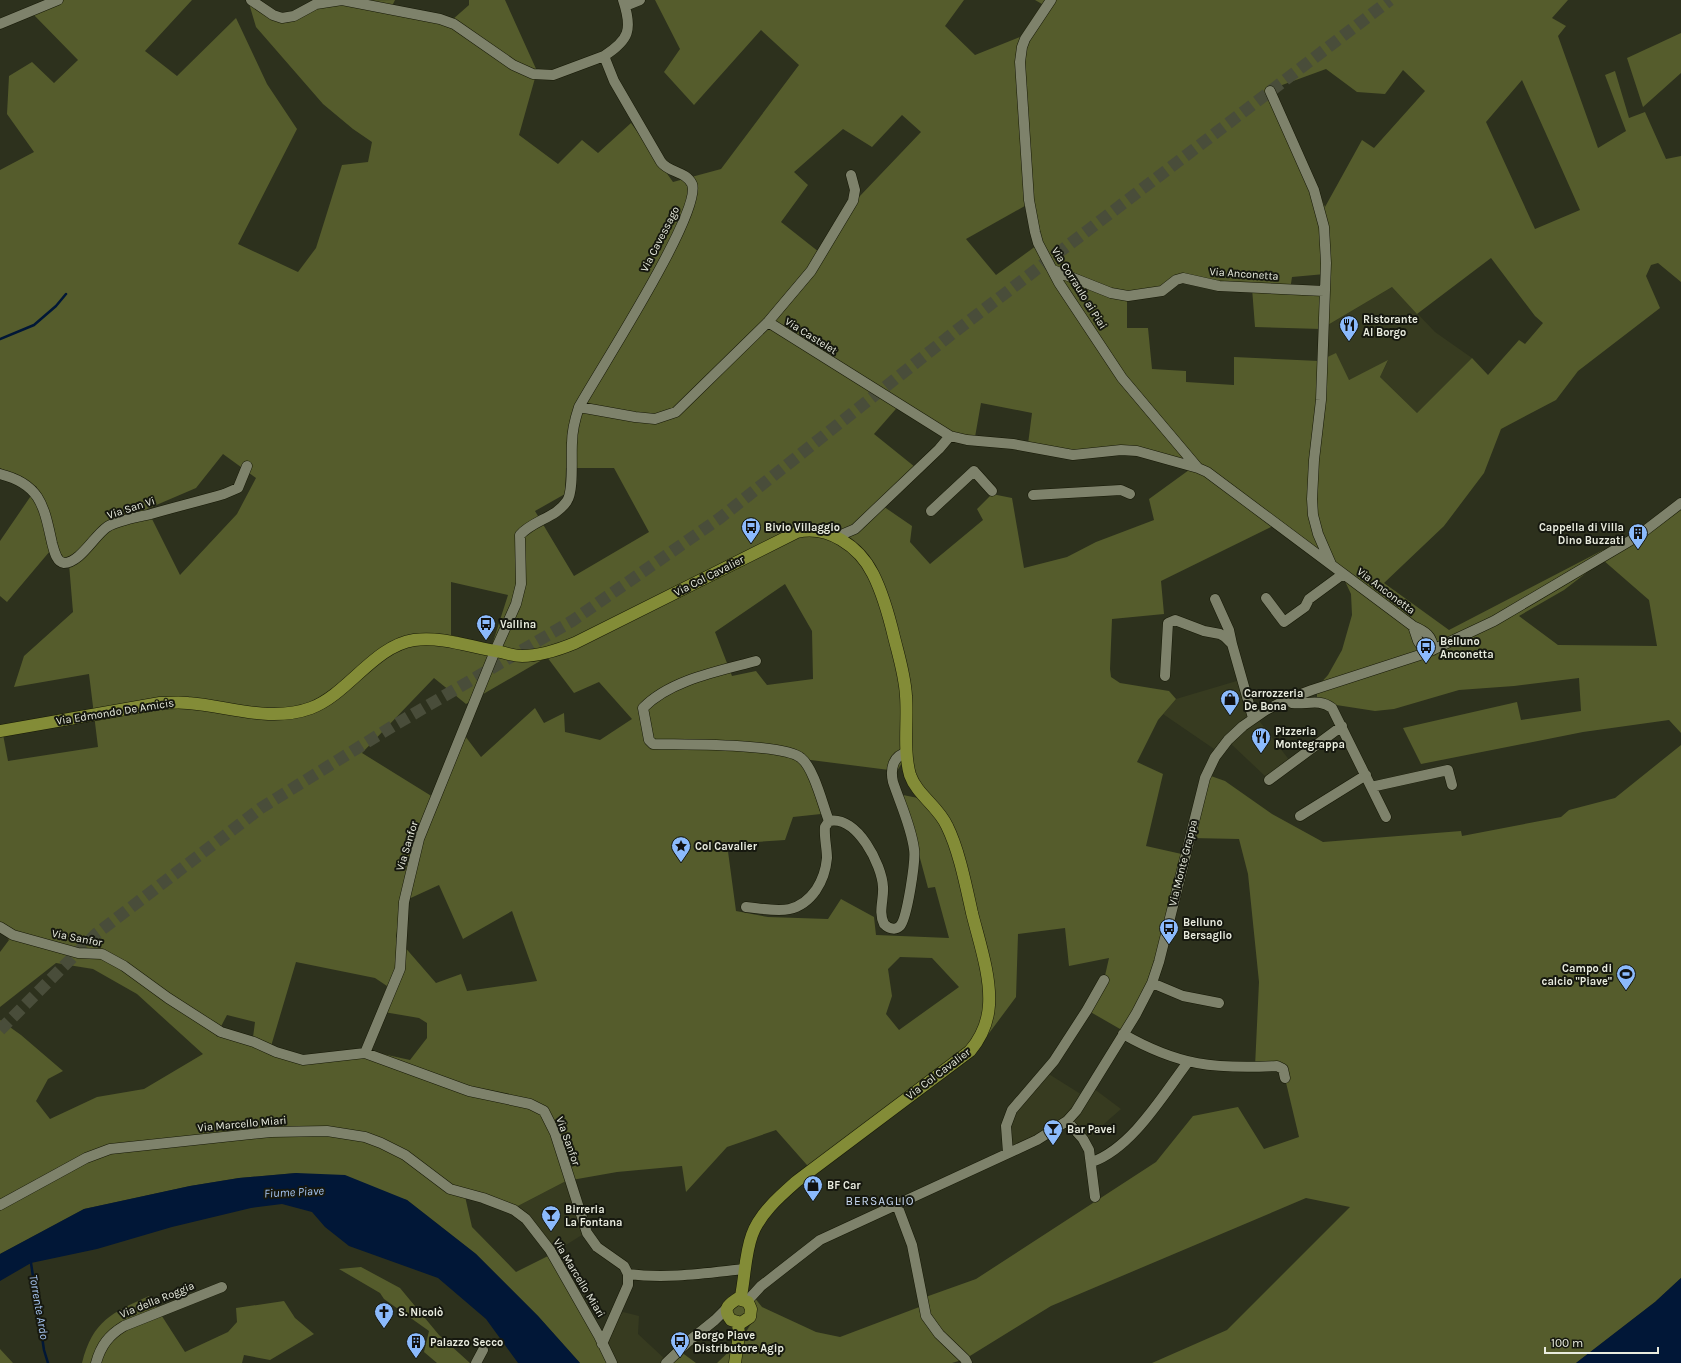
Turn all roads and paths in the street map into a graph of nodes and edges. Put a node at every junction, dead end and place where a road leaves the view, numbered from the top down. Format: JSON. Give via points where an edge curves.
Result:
{"nodes":[{"id":1,"x":58,"y":0,"type":"edge"},
{"id":2,"x":251,"y":0,"type":"edge"},
{"id":3,"x":640,"y":0,"type":"edge"},
{"id":4,"x":1051,"y":0,"type":"edge"},
{"id":5,"x":624,"y":3,"type":"edge"},
{"id":6,"x":0,"y":24,"type":"edge"},
{"id":7,"x":604,"y":56,"type":"junction"},
{"id":8,"x":1270,"y":92,"type":"dead end"},
{"id":9,"x":851,"y":175,"type":"dead end"},
{"id":10,"x":1053,"y":270,"type":"junction"},
{"id":11,"x":1324,"y":291,"type":"junction"},
{"id":12,"x":768,"y":322,"type":"junction"},
{"id":13,"x":579,"y":407,"type":"junction"},
{"id":14,"x":950,"y":436,"type":"junction"},
{"id":15,"x":247,"y":466,"type":"dead end"},
{"id":16,"x":1198,"y":468,"type":"junction"},
{"id":17,"x":0,"y":474,"type":"edge"},
{"id":18,"x":992,"y":491,"type":"dead end"},
{"id":19,"x":1130,"y":494,"type":"dead end"},
{"id":20,"x":1033,"y":495,"type":"dead end"},
{"id":21,"x":1681,"y":503,"type":"edge"},
{"id":22,"x":931,"y":510,"type":"dead end"},
{"id":23,"x":836,"y":537,"type":"junction"},
{"id":24,"x":1332,"y":566,"type":"junction"},
{"id":25,"x":1344,"y":574,"type":"junction"},
{"id":26,"x":1266,"y":598,"type":"dead end"},
{"id":27,"x":1216,"y":599,"type":"dead end"},
{"id":28,"x":1232,"y":644,"type":"junction"},
{"id":29,"x":495,"y":651,"type":"junction"},
{"id":30,"x":1430,"y":652,"type":"junction"},
{"id":31,"x":756,"y":661,"type":"dead end"},
{"id":32,"x":1165,"y":676,"type":"dead end"},
{"id":33,"x":1288,"y":699,"type":"junction"},
{"id":34,"x":1253,"y":718,"type":"junction"},
{"id":35,"x":1342,"y":726,"type":"junction"},
{"id":36,"x":0,"y":731,"type":"edge"},
{"id":37,"x":908,"y":753,"type":"junction"},
{"id":38,"x":1366,"y":775,"type":"junction"},
{"id":39,"x":1269,"y":780,"type":"dead end"},
{"id":40,"x":1452,"y":785,"type":"dead end"},
{"id":41,"x":1371,"y":787,"type":"junction"},
{"id":42,"x":1300,"y":816,"type":"dead end"},
{"id":43,"x":1386,"y":817,"type":"dead end"},
{"id":44,"x":829,"y":822,"type":"junction"},
{"id":45,"x":746,"y":907,"type":"dead end"},
{"id":46,"x":0,"y":927,"type":"edge"},
{"id":47,"x":1104,"y":980,"type":"dead end"},
{"id":48,"x":1152,"y":983,"type":"junction"},
{"id":49,"x":1219,"y":1003,"type":"dead end"},
{"id":50,"x":1123,"y":1034,"type":"junction"},
{"id":51,"x":366,"y":1053,"type":"junction"},
{"id":52,"x":1188,"y":1062,"type":"junction"},
{"id":53,"x":1285,"y":1078,"type":"dead end"},
{"id":54,"x":1066,"y":1121,"type":"junction"},
{"id":55,"x":1008,"y":1153,"type":"junction"},
{"id":56,"x":1092,"y":1162,"type":"junction"},
{"id":57,"x":1095,"y":1197,"type":"dead end"},
{"id":58,"x":0,"y":1205,"type":"edge"},
{"id":59,"x":897,"y":1205,"type":"junction"},
{"id":60,"x":745,"y":1272,"type":"junction"},
{"id":61,"x":628,"y":1274,"type":"junction"},
{"id":62,"x":222,"y":1287,"type":"dead end"},
{"id":63,"x":748,"y":1295,"type":"junction"},
{"id":64,"x":736,"y":1320,"type":"junction"},
{"id":65,"x":602,"y":1344,"type":"junction"},
{"id":66,"x":483,"y":1350,"type":"dead end"},
{"id":67,"x":96,"y":1363,"type":"edge"},
{"id":68,"x":476,"y":1363,"type":"edge"},
{"id":69,"x":612,"y":1363,"type":"edge"},
{"id":70,"x":666,"y":1363,"type":"edge"},
{"id":71,"x":734,"y":1363,"type":"edge"},
{"id":72,"x":967,"y":1363,"type":"edge"}],
"edges":[{"from":1,"to":6,"type":"street"},
{"from":2,"to":7,"type":"street","via":[[282,18],[294,16],[312,6],[342,0],[440,19],[454,24],[513,65],[533,74],[552,74]]},
{"from":3,"to":5,"type":"street"},
{"from":4,"to":10,"type":"street","name":"Via Corraulo ai Piai","via":[[1022,47],[1020,71],[1026,171],[1032,218],[1038,243]]},
{"from":5,"to":7,"type":"street","via":[[626,35],[623,42]]},
{"from":7,"to":13,"type":"street","name":"Via Cavessago","via":[[614,82],[661,162],[687,177],[693,191],[691,203],[677,236]]},
{"from":8,"to":11,"type":"street","via":[[1318,203],[1325,240]]},
{"from":9,"to":12,"type":"street","name":"Via Castelet","via":[[855,190],[852,201],[811,271]]},
{"from":10,"to":11,"type":"street","name":"Via Anconetta","via":[[1111,293],[1128,296],[1159,292],[1183,278],[1219,286]]},
{"from":10,"to":16,"type":"street","name":"Via Corraulo ai Piai","via":[[1122,378]]},
{"from":11,"to":24,"type":"street","via":[[1321,400],[1312,498],[1318,534]]},
{"from":12,"to":13,"type":"street","via":[[676,412],[656,419]]},
{"from":12,"to":14,"type":"street","name":"Via Castelet"},
{"from":13,"to":29,"type":"street","name":"Via Cavessago","via":[[574,422],[571,489],[567,501],[555,514],[526,528],[520,535],[519,594]]},
{"from":14,"to":16,"type":"street","name":"Via Castelet","via":[[1073,455],[1129,450]]},
{"from":14,"to":23,"type":"street","via":[[940,449],[855,529]]},
{"from":15,"to":17,"type":"street","name":"Via San Vi","via":[[238,488],[108,526],[80,557],[64,563],[55,554],[37,494],[23,482]]},
{"from":16,"to":24,"type":"street","name":"Via Anconetta","via":[[1207,472]]},
{"from":18,"to":22,"type":"street","via":[[974,471]]},
{"from":19,"to":20,"type":"street","via":[[1121,490]]},
{"from":21,"to":30,"type":"street","name":"Via Monte Grappa","via":[[1638,536],[1516,609]]},
{"from":23,"to":29,"type":"main road","name":"Via Col Cavalier","via":[[810,530],[790,534],[561,649],[521,656]]},
{"from":23,"to":37,"type":"main road","name":"Via Col Cavalier","via":[[868,566],[876,580],[889,617],[904,677]]},
{"from":24,"to":25,"type":"street","name":"Via Anconetta"},
{"from":25,"to":26,"type":"street","name":"Via Anconetta","via":[[1284,622]]},
{"from":25,"to":30,"type":"street","name":"Via Anconetta","via":[[1413,626],[1418,642]]},
{"from":27,"to":28,"type":"street"},
{"from":28,"to":32,"type":"street","via":[[1220,634],[1175,620],[1170,621]]},
{"from":28,"to":34,"type":"street"},
{"from":29,"to":36,"type":"main road","name":"Via Edmondo De Amicis","via":[[438,640],[405,642],[384,654],[322,703],[287,714],[262,714],[193,703],[173,703]]},
{"from":29,"to":51,"type":"street","name":"Via Sanfor","via":[[419,839],[404,902],[400,969]]},
{"from":30,"to":33,"type":"street","name":"Via Monte Grappa"},
{"from":31,"to":44,"type":"street","via":[[682,683],[650,701],[643,708],[649,740],[653,744],[767,748],[801,757],[809,767]]},
{"from":33,"to":34,"type":"street","name":"Via Monte Grappa"},
{"from":33,"to":35,"type":"street","via":[[1292,703],[1317,702],[1327,705],[1334,711]]},
{"from":34,"to":48,"type":"street","name":"Via Monte Grappa","via":[[1228,740],[1215,757],[1205,778]]},
{"from":35,"to":38,"type":"street"},
{"from":35,"to":39,"type":"street"},
{"from":37,"to":44,"type":"street","via":[[897,757],[892,772],[915,850],[914,870],[901,925],[890,928],[882,921],[882,880],[866,844],[850,826],[838,820]]},
{"from":37,"to":60,"type":"main road","name":"Via Col Cavalier","via":[[914,783],[943,818],[951,836],[966,886],[987,978],[988,1018],[979,1039],[970,1051],[782,1194],[756,1227],[749,1245]]},
{"from":38,"to":41,"type":"street"},
{"from":38,"to":42,"type":"street"},
{"from":40,"to":41,"type":"street","via":[[1448,770]]},
{"from":41,"to":43,"type":"street"},
{"from":44,"to":45,"type":"street","via":[[825,830],[827,858],[823,876],[818,888],[808,900],[792,910]]},
{"from":46,"to":51,"type":"street","name":"Via Sanfor","via":[[13,935],[70,951],[102,954],[222,1032],[276,1052],[303,1060]]},
{"from":47,"to":55,"type":"street","via":[[1054,1061],[1012,1110],[1006,1126]]},
{"from":48,"to":49,"type":"street","via":[[1183,996]]},
{"from":48,"to":50,"type":"street","name":"Via Monte Grappa"},
{"from":50,"to":52,"type":"street","via":[[1163,1055]]},
{"from":50,"to":54,"type":"street","name":"Via Monte Grappa","via":[[1082,1102]]},
{"from":51,"to":61,"type":"street","name":"Via Sanfor","via":[[469,1091],[530,1104],[544,1111],[555,1133],[587,1233],[597,1247],[622,1264]]},
{"from":52,"to":53,"type":"street","via":[[1211,1066],[1277,1066],[1283,1070]]},
{"from":52,"to":56,"type":"street","via":[[1135,1130],[1111,1153]]},
{"from":54,"to":55,"type":"street","name":"Via Monte Grappa","via":[[1037,1140]]},
{"from":54,"to":56,"type":"street","via":[[1085,1142]]},
{"from":55,"to":59,"type":"street","name":"Via Monte Grappa"},
{"from":56,"to":57,"type":"street"},
{"from":58,"to":65,"type":"street","name":"Via Marcello Miari","via":[[86,1158],[110,1149],[271,1132],[327,1131],[365,1137],[405,1155],[450,1189],[514,1210],[526,1219],[550,1250]]},
{"from":59,"to":63,"type":"street","name":"Via Monte Grappa","via":[[820,1240]]},
{"from":59,"to":72,"type":"street","via":[[912,1245],[926,1316],[938,1334]]},
{"from":60,"to":61,"type":"street","via":[[650,1277]]},
{"from":60,"to":63,"type":"main road","name":"Via Col Cavalier"},
{"from":61,"to":65,"type":"street","via":[[628,1285]]},
{"from":62,"to":67,"type":"street","name":"Via della Roggia","via":[[114,1332],[105,1341]]},
{"from":63,"to":64,"type":"main road","via":[[751,1313]]},
{"from":63,"to":64,"type":"main road","name":"Via Monte Grappa","via":[[732,1302]]},
{"from":64,"to":70,"type":"street","name":"Via Monte Grappa","via":[[715,1320],[688,1341]]},
{"from":64,"to":71,"type":"main road"},
{"from":65,"to":69,"type":"street","name":"Via Marcello Miari"},
{"from":66,"to":68,"type":"street"}]}
